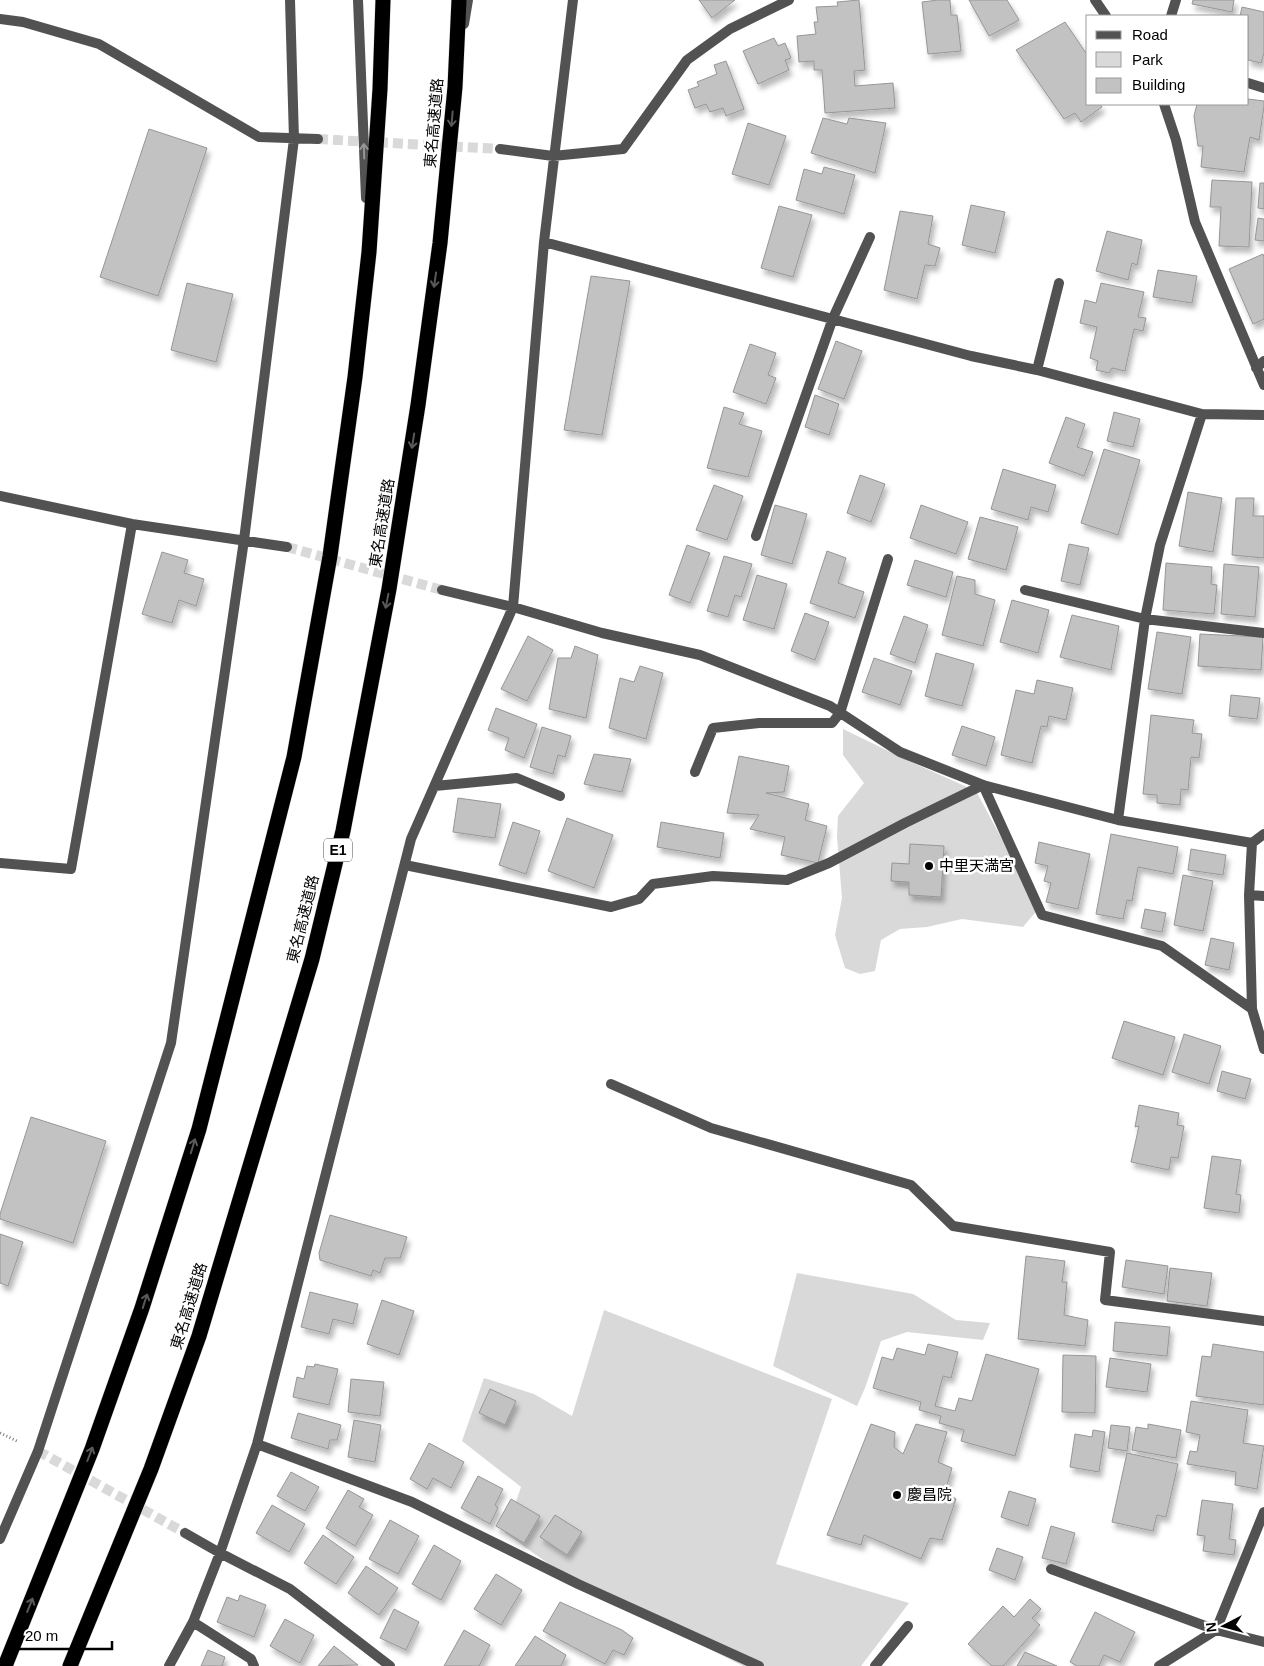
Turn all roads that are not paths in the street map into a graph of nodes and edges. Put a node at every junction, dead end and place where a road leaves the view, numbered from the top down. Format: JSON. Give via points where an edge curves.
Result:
{"nodes":[{"id":1,"x":290,"y":0,"type":"edge"},
{"id":2,"x":358,"y":0,"type":"edge"},
{"id":3,"x":383,"y":0,"type":"edge"},
{"id":4,"x":459,"y":0,"type":"edge"},
{"id":5,"x":468,"y":0,"type":"edge"},
{"id":6,"x":573,"y":0,"type":"edge"},
{"id":7,"x":789,"y":0,"type":"edge"},
{"id":8,"x":1095,"y":0,"type":"edge"},
{"id":9,"x":1176,"y":0,"type":"edge"},
{"id":10,"x":1105,"y":15,"type":"edge"},
{"id":11,"x":1171,"y":15,"type":"edge"},
{"id":12,"x":0,"y":19,"type":"edge"},
{"id":13,"x":1249,"y":83,"type":"edge"},
{"id":14,"x":455,"y":87,"type":"junction"},
{"id":15,"x":1264,"y":88,"type":"edge"},
{"id":16,"x":1164,"y":105,"type":"edge"},
{"id":17,"x":294,"y":139,"type":"junction"},
{"id":18,"x":318,"y":139,"type":"tunnel mouth"},
{"id":19,"x":500,"y":149,"type":"tunnel mouth"},
{"id":20,"x":553,"y":156,"type":"junction"},
{"id":21,"x":870,"y":237,"type":"dead end"},
{"id":22,"x":544,"y":242,"type":"junction"},
{"id":23,"x":369,"y":252,"type":"junction"},
{"id":24,"x":1059,"y":283,"type":"dead end"},
{"id":25,"x":834,"y":318,"type":"junction"},
{"id":26,"x":1260,"y":364,"type":"edge"},
{"id":27,"x":1036,"y":370,"type":"junction"},
{"id":28,"x":1264,"y":385,"type":"edge"},
{"id":29,"x":1202,"y":414,"type":"junction"},
{"id":30,"x":1264,"y":415,"type":"edge"},
{"id":31,"x":0,"y":496,"type":"edge"},
{"id":32,"x":132,"y":524,"type":"junction"},
{"id":33,"x":756,"y":536,"type":"dead end"},
{"id":34,"x":244,"y":540,"type":"junction"},
{"id":35,"x":287,"y":547,"type":"tunnel mouth"},
{"id":36,"x":888,"y":559,"type":"dead end"},
{"id":37,"x":442,"y":590,"type":"tunnel mouth"},
{"id":38,"x":1025,"y":590,"type":"dead end"},
{"id":39,"x":514,"y":607,"type":"junction"},
{"id":40,"x":1145,"y":619,"type":"junction"},
{"id":41,"x":1264,"y":633,"type":"edge"},
{"id":42,"x":840,"y":713,"type":"junction"},
{"id":43,"x":695,"y":772,"type":"dead end"},
{"id":44,"x":983,"y":785,"type":"junction"},
{"id":45,"x":435,"y":786,"type":"junction"},
{"id":46,"x":560,"y":796,"type":"dead end"},
{"id":47,"x":1118,"y":820,"type":"junction"},
{"id":48,"x":1264,"y":834,"type":"edge"},
{"id":49,"x":1252,"y":843,"type":"junction"},
{"id":50,"x":0,"y":863,"type":"edge"},
{"id":51,"x":405,"y":865,"type":"junction"},
{"id":52,"x":1249,"y":895,"type":"junction"},
{"id":53,"x":1264,"y":896,"type":"edge"},
{"id":54,"x":1252,"y":1009,"type":"junction"},
{"id":55,"x":1264,"y":1049,"type":"edge"},
{"id":56,"x":611,"y":1084,"type":"dead end"},
{"id":57,"x":1264,"y":1321,"type":"edge"},
{"id":58,"x":257,"y":1444,"type":"junction"},
{"id":59,"x":1264,"y":1512,"type":"edge"},
{"id":60,"x":185,"y":1533,"type":"tunnel mouth"},
{"id":61,"x":0,"y":1539,"type":"edge"},
{"id":62,"x":220,"y":1553,"type":"junction"},
{"id":63,"x":1051,"y":1569,"type":"dead end"},
{"id":64,"x":193,"y":1622,"type":"junction"},
{"id":65,"x":908,"y":1626,"type":"dead end"},
{"id":66,"x":1216,"y":1630,"type":"junction"},
{"id":67,"x":1264,"y":1642,"type":"edge"},
{"id":68,"x":5,"y":1666,"type":"edge"},
{"id":69,"x":70,"y":1666,"type":"edge"},
{"id":70,"x":169,"y":1666,"type":"edge"},
{"id":71,"x":254,"y":1666,"type":"edge"},
{"id":72,"x":390,"y":1666,"type":"edge"},
{"id":73,"x":759,"y":1666,"type":"edge"},
{"id":74,"x":875,"y":1666,"type":"edge"},
{"id":75,"x":1159,"y":1666,"type":"edge"}],
"edges":[{"from":1,"to":17,"type":"street"},
{"from":23,"to":2,"type":"street","one_way":true},
{"from":3,"to":23,"type":"highway"},
{"from":4,"to":14,"type":"highway","name":"東名高速道路","number":"E1"},
{"from":5,"to":14,"type":"street"},
{"from":6,"to":20,"type":"street"},
{"from":7,"to":20,"type":"street","via":[[730,29],[687,60],[623,149]]},
{"from":8,"to":10,"type":"street"},
{"from":9,"to":11,"type":"street"},
{"from":12,"to":17,"type":"street","via":[[23,22],[99,44],[259,137]]},
{"from":13,"to":15,"type":"street"},
{"from":14,"to":69,"type":"highway","name":"東名高速道路","number":"E1","one_way":true,"via":[[440,243],[389,589],[343,831],[312,959],[199,1336],[152,1469]]},
{"from":16,"to":26,"type":"street","via":[[1195,222]]},
{"from":17,"to":18,"type":"street"},
{"from":17,"to":34,"type":"street"},
{"from":19,"to":20,"type":"street"},
{"from":20,"to":22,"type":"street"},
{"from":21,"to":25,"type":"street"},
{"from":22,"to":25,"type":"street"},
{"from":22,"to":39,"type":"street"},
{"from":68,"to":23,"type":"highway","one_way":true,"via":[[109,1402],[201,1119],[294,757],[330,556]]},
{"from":24,"to":27,"type":"street"},
{"from":25,"to":27,"type":"street"},
{"from":25,"to":33,"type":"street"},
{"from":26,"to":28,"type":"street"},
{"from":27,"to":29,"type":"street"},
{"from":29,"to":30,"type":"street"},
{"from":29,"to":40,"type":"street","via":[[1160,545]]},
{"from":31,"to":32,"type":"street"},
{"from":32,"to":34,"type":"street"},
{"from":32,"to":50,"type":"street","via":[[71,869]]},
{"from":34,"to":35,"type":"street"},
{"from":34,"to":61,"type":"street","via":[[171,1043],[38,1451]]},
{"from":36,"to":42,"type":"street"},
{"from":37,"to":39,"type":"street"},
{"from":38,"to":40,"type":"street"},
{"from":39,"to":42,"type":"street","via":[[602,633],[700,655],[830,706]]},
{"from":39,"to":45,"type":"street"},
{"from":40,"to":41,"type":"street"},
{"from":40,"to":47,"type":"street"},
{"from":42,"to":43,"type":"street","via":[[832,723],[759,723],[713,728]]},
{"from":42,"to":44,"type":"street","via":[[900,752]]},
{"from":44,"to":47,"type":"street"},
{"from":44,"to":51,"type":"street","via":[[829,863],[787,880],[713,876],[653,884],[638,899],[611,907]]},
{"from":44,"to":54,"type":"street","via":[[1042,914],[1162,946]]},
{"from":45,"to":46,"type":"street","via":[[517,778]]},
{"from":45,"to":51,"type":"street","via":[[411,839]]},
{"from":47,"to":49,"type":"street"},
{"from":48,"to":49,"type":"street"},
{"from":49,"to":52,"type":"street"},
{"from":51,"to":58,"type":"street"},
{"from":52,"to":53,"type":"street"},
{"from":52,"to":54,"type":"street"},
{"from":54,"to":55,"type":"street"},
{"from":56,"to":57,"type":"street","via":[[711,1128],[911,1185],[953,1226],[1110,1252],[1105,1300]]},
{"from":58,"to":62,"type":"street"},
{"from":58,"to":73,"type":"street","via":[[412,1502],[578,1584]]},
{"from":59,"to":66,"type":"street"},
{"from":60,"to":62,"type":"street"},
{"from":62,"to":64,"type":"street"},
{"from":62,"to":72,"type":"street","via":[[290,1589]]},
{"from":63,"to":66,"type":"street"},
{"from":64,"to":70,"type":"street"},
{"from":64,"to":71,"type":"street","via":[[251,1659]]},
{"from":65,"to":74,"type":"street"},
{"from":66,"to":67,"type":"street"},
{"from":66,"to":75,"type":"street"}]}
